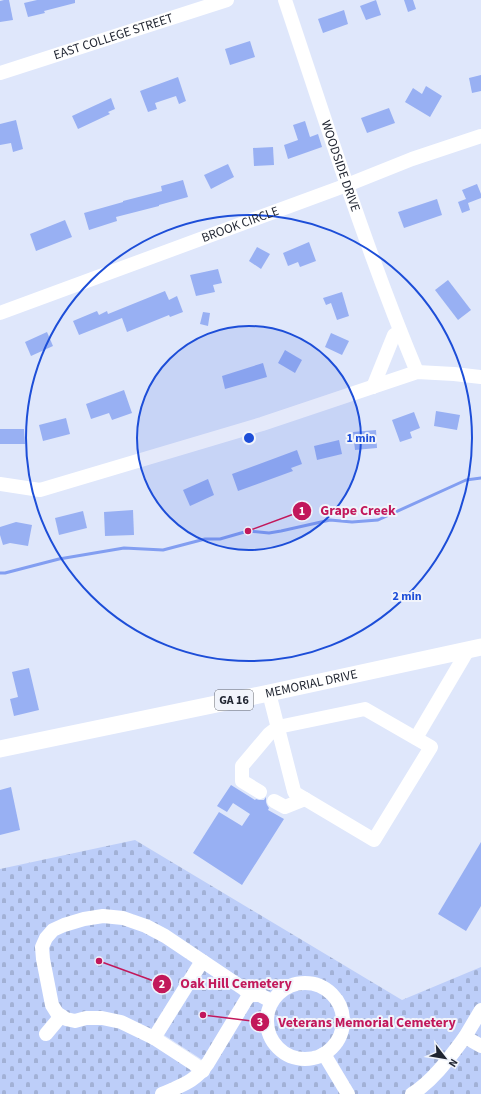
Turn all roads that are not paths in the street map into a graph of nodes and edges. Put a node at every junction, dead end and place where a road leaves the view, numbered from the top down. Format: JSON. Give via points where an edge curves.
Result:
{"nodes":[{"id":1,"x":227,"y":0,"type":"edge"},
{"id":2,"x":285,"y":0,"type":"edge"},
{"id":3,"x":0,"y":73,"type":"edge"},
{"id":4,"x":481,"y":136,"type":"edge"},
{"id":5,"x":346,"y":185,"type":"junction"},
{"id":6,"x":0,"y":313,"type":"edge"},
{"id":7,"x":400,"y":331,"type":"junction"},
{"id":8,"x":417,"y":372,"type":"junction"},
{"id":9,"x":481,"y":377,"type":"edge"},
{"id":10,"x":373,"y":387,"type":"junction"},
{"id":11,"x":0,"y":484,"type":"edge"},
{"id":12,"x":475,"y":648,"type":"edge"},
{"id":13,"x":269,"y":693,"type":"junction"},
{"id":14,"x":278,"y":727,"type":"junction"},
{"id":15,"x":416,"y":738,"type":"junction"},
{"id":16,"x":0,"y":749,"type":"edge"},
{"id":17,"x":260,"y":792,"type":"dead end"},
{"id":18,"x":305,"y":799,"type":"junction"},
{"id":19,"x":274,"y":801,"type":"dead end"},
{"id":20,"x":202,"y":961,"type":"junction"},
{"id":21,"x":250,"y":994,"type":"junction"},
{"id":22,"x":271,"y":1000,"type":"junction"},
{"id":23,"x":481,"y":1010,"type":"edge"},
{"id":24,"x":61,"y":1016,"type":"junction"},
{"id":25,"x":46,"y":1034,"type":"dead end"},
{"id":26,"x":465,"y":1037,"type":"junction"},
{"id":27,"x":154,"y":1038,"type":"junction"},
{"id":28,"x":481,"y":1046,"type":"edge"},
{"id":29,"x":324,"y":1054,"type":"junction"},
{"id":30,"x":203,"y":1071,"type":"junction"},
{"id":31,"x":162,"y":1094,"type":"edge"},
{"id":32,"x":348,"y":1094,"type":"edge"},
{"id":33,"x":412,"y":1094,"type":"edge"}],
"edges":[{"from":1,"to":3,"type":"street","name":"EAST COLLEGE STREET"},
{"from":2,"to":5,"type":"street","name":"WOODSIDE DRIVE"},
{"from":4,"to":5,"type":"street","name":"BROOK CIRCLE"},
{"from":5,"to":6,"type":"street","name":"BROOK CIRCLE"},
{"from":5,"to":7,"type":"street","name":"WOODSIDE DRIVE"},
{"from":7,"to":8,"type":"street","name":"WOODSIDE DRIVE"},
{"from":7,"to":10,"type":"street","via":[[394,335]]},
{"from":8,"to":9,"type":"street"},
{"from":8,"to":10,"type":"street"},
{"from":10,"to":11,"type":"street","via":[[262,424],[40,490]]},
{"from":12,"to":13,"type":"main road","name":"MEMORIAL DRIVE","number":"GA 16"},
{"from":12,"to":15,"type":"street"},
{"from":13,"to":14,"type":"street"},
{"from":13,"to":16,"type":"main road","name":"MEMORIAL DRIVE","number":"GA 16"},
{"from":14,"to":15,"type":"street","via":[[365,709]]},
{"from":14,"to":17,"type":"street","via":[[242,766],[242,781]]},
{"from":14,"to":18,"type":"street","via":[[294,793]]},
{"from":15,"to":18,"type":"street","via":[[431,747],[374,840]]},
{"from":18,"to":19,"type":"street","via":[[285,807]]},
{"from":20,"to":21,"type":"street"},
{"from":20,"to":24,"type":"street","via":[[165,936],[123,918],[103,916],[64,925],[53,930],[42,947],[52,1005]]},
{"from":20,"to":27,"type":"street"},
{"from":21,"to":22,"type":"street"},
{"from":21,"to":30,"type":"street"},
{"from":22,"to":29,"type":"street","via":[[266,1014],[267,1029],[272,1042],[283,1053],[296,1059],[311,1059]]},
{"from":22,"to":29,"type":"street","via":[[282,989],[296,983],[312,982],[326,988],[337,999],[343,1014],[343,1029],[336,1044]]},
{"from":23,"to":26,"type":"street"},
{"from":24,"to":25,"type":"street"},
{"from":24,"to":27,"type":"street","via":[[75,1021],[102,1018],[121,1022]]},
{"from":26,"to":28,"type":"street"},
{"from":26,"to":33,"type":"street","via":[[447,1062]]},
{"from":27,"to":30,"type":"street"},
{"from":29,"to":32,"type":"street"},
{"from":30,"to":31,"type":"street","via":[[194,1079]]}]}
